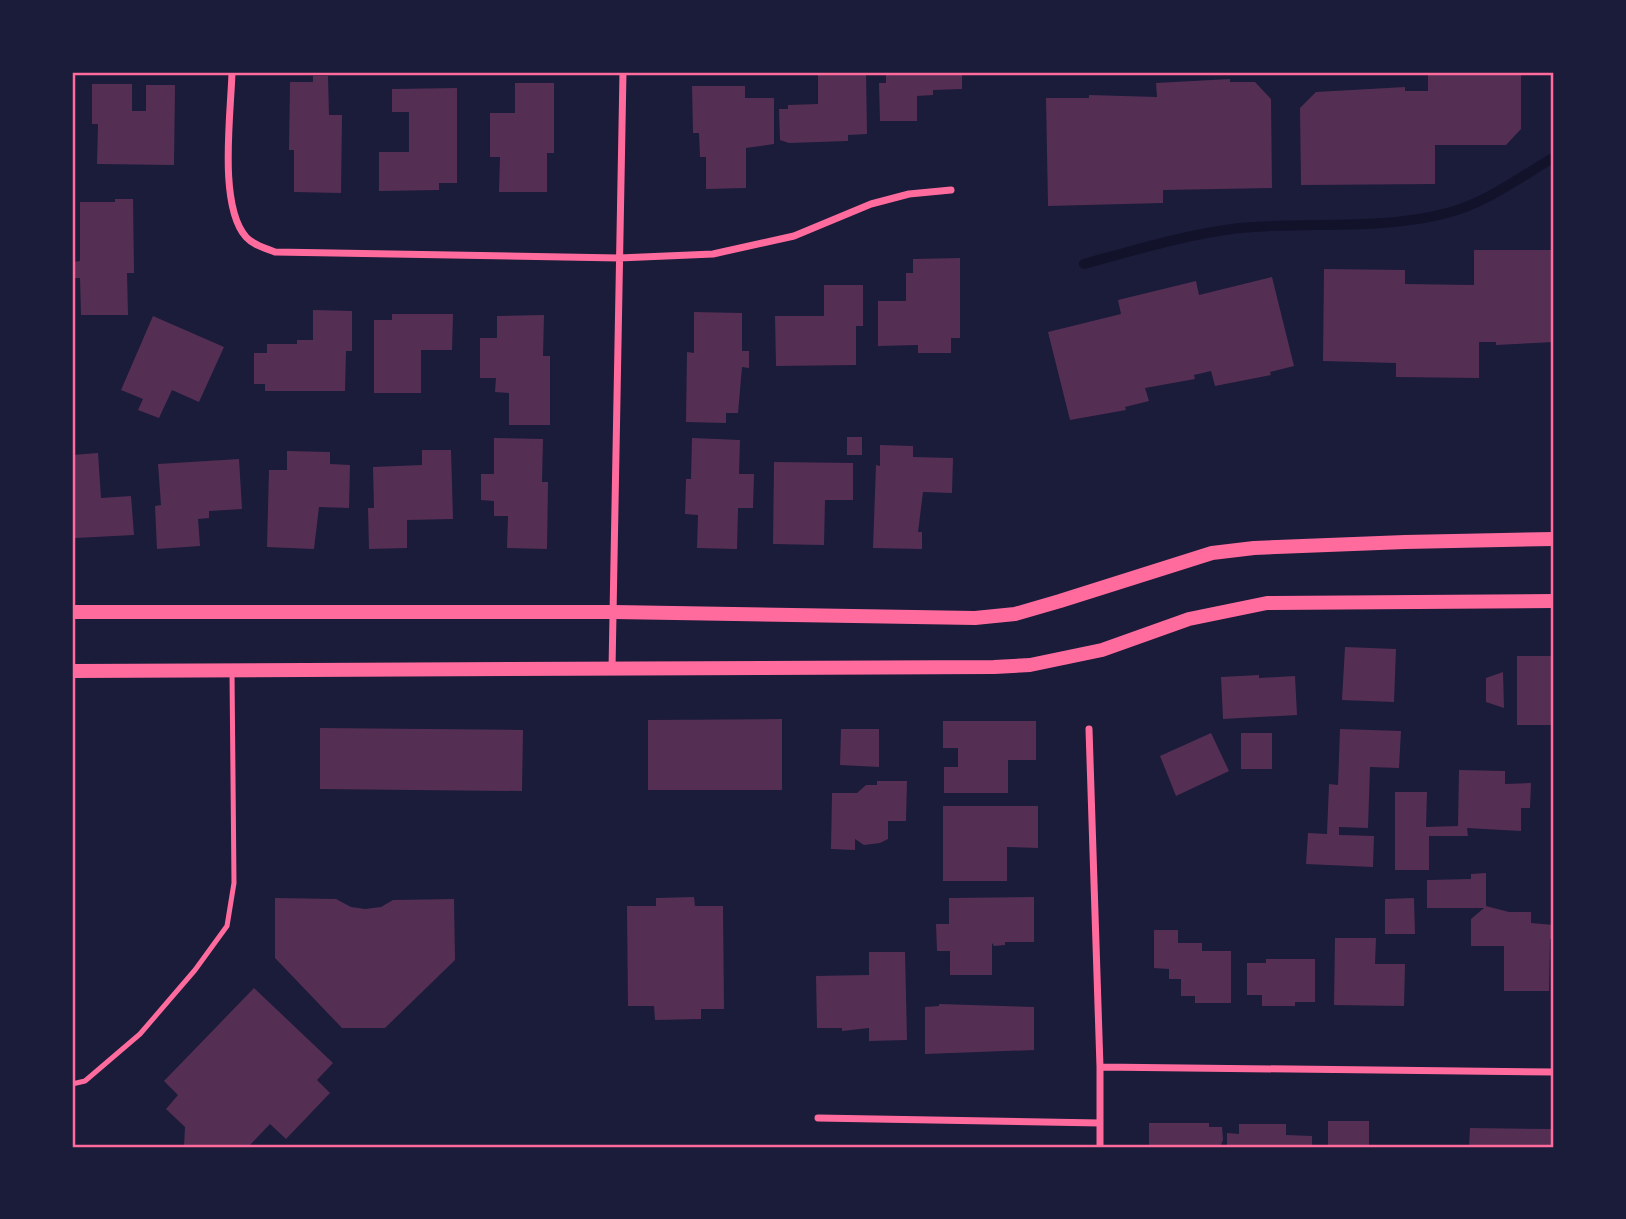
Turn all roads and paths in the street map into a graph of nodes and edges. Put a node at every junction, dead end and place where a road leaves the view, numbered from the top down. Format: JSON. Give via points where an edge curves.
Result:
{"nodes":[{"id":1,"x":232,"y":72,"type":"edge"},
{"id":2,"x":622,"y":72,"type":"edge"},
{"id":3,"x":951,"y":190,"type":"dead end"},
{"id":4,"x":619,"y":258,"type":"junction"},
{"id":5,"x":1554,"y":540,"type":"edge"},
{"id":6,"x":1554,"y":601,"type":"edge"},
{"id":7,"x":72,"y":612,"type":"edge"},
{"id":8,"x":614,"y":612,"type":"junction"},
{"id":9,"x":612,"y":669,"type":"junction"},
{"id":10,"x":72,"y":670,"type":"edge"},
{"id":11,"x":232,"y":670,"type":"junction"},
{"id":12,"x":1089,"y":730,"type":"dead end"},
{"id":13,"x":1100,"y":1067,"type":"junction"},
{"id":14,"x":1554,"y":1072,"type":"edge"},
{"id":15,"x":72,"y":1084,"type":"edge"},
{"id":16,"x":818,"y":1118,"type":"dead end"},
{"id":17,"x":1100,"y":1123,"type":"junction"},
{"id":18,"x":1100,"y":1147,"type":"edge"}],
"edges":[{"from":1,"to":4,"type":"street","via":[[230,199],[236,222],[247,238],[275,252]]},
{"from":2,"to":4,"type":"street"},
{"from":3,"to":4,"type":"street","via":[[871,204],[794,236],[749,248],[682,257]]},
{"from":4,"to":8,"type":"street"},
{"from":5,"to":8,"type":"main road","via":[[1378,543],[1212,553],[1015,614],[975,618]]},
{"from":6,"to":9,"type":"main road","via":[[1267,603],[1227,609],[1102,650],[1030,665]]},
{"from":7,"to":8,"type":"main road"},
{"from":8,"to":9,"type":"street"},
{"from":9,"to":11,"type":"main road"},
{"from":10,"to":11,"type":"main road"},
{"from":11,"to":15,"type":"lane","via":[[234,883],[228,926],[140,1034],[85,1081]]},
{"from":12,"to":13,"type":"street"},
{"from":13,"to":14,"type":"street"},
{"from":13,"to":17,"type":"street"},
{"from":16,"to":17,"type":"street"},
{"from":17,"to":18,"type":"street"}]}
